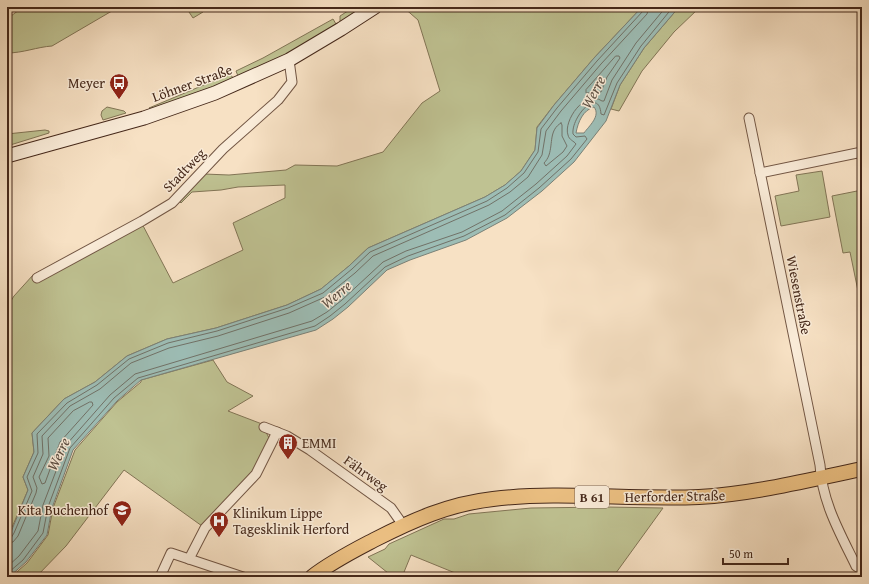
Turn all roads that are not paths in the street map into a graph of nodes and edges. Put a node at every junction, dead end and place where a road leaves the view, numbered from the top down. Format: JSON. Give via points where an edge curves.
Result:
{"nodes":[{"id":1,"x":375,"y":7,"type":"edge"},
{"id":2,"x":289,"y":60,"type":"junction"},
{"id":3,"x":749,"y":118,"type":"dead end"},
{"id":4,"x":862,"y":152,"type":"edge"},
{"id":5,"x":7,"y":156,"type":"edge"},
{"id":6,"x":760,"y":173,"type":"junction"},
{"id":7,"x":37,"y":278,"type":"dead end"},
{"id":8,"x":264,"y":427,"type":"dead end"},
{"id":9,"x":277,"y":432,"type":"junction"},
{"id":10,"x":862,"y":469,"type":"edge"},
{"id":11,"x":820,"y":478,"type":"junction"},
{"id":12,"x":403,"y":526,"type":"junction"},
{"id":13,"x":189,"y":559,"type":"junction"},
{"id":14,"x":862,"y":570,"type":"edge"},
{"id":15,"x":160,"y":577,"type":"edge"},
{"id":16,"x":243,"y":577,"type":"edge"},
{"id":17,"x":312,"y":577,"type":"edge"}],
"edges":[{"from":1,"to":2,"type":"main road","name":"Löhner Straße"},
{"from":2,"to":5,"type":"main road","name":"Löhner Straße","via":[[182,105]]},
{"from":2,"to":7,"type":"street","name":"Stadtweg","via":[[292,82],[278,100],[223,149],[172,203]]},
{"from":3,"to":6,"type":"street","name":"Wiesenstraße"},
{"from":4,"to":6,"type":"street"},
{"from":6,"to":11,"type":"street","name":"Wiesenstraße","via":[[819,461]]},
{"from":8,"to":9,"type":"street","name":"Fährweg"},
{"from":9,"to":12,"type":"street","name":"Fährweg","via":[[310,450],[391,508]]},
{"from":9,"to":13,"type":"street","via":[[256,474],[205,528]]},
{"from":10,"to":11,"type":"main road","name":"Herforder Straße","number":"B 61"},
{"from":11,"to":12,"type":"main road","name":"Herforder Straße","number":"B 61","via":[[775,488],[699,497],[541,496],[494,499],[447,508]]},
{"from":11,"to":14,"type":"street","name":"Wiesenstraße","via":[[830,512],[856,566]]},
{"from":12,"to":17,"type":"main road","name":"Herforder Straße","number":"B 61","via":[[361,547]]},
{"from":13,"to":15,"type":"street","via":[[171,553]]},
{"from":13,"to":16,"type":"street"}]}
